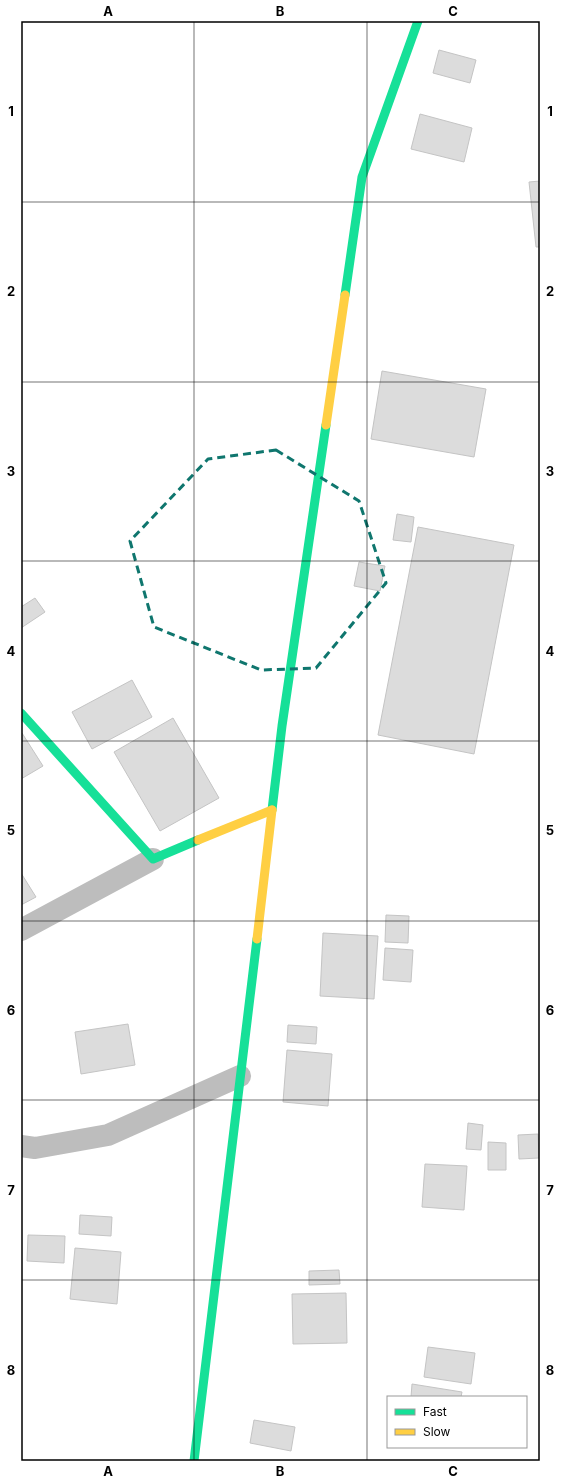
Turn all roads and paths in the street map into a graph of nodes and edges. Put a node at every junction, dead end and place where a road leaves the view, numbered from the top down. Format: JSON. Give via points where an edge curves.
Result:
{"nodes":[{"id":1,"x":418,"y":21,"type":"edge"},
{"id":2,"x":21,"y":713,"type":"edge"},
{"id":3,"x":272,"y":810,"type":"junction"},
{"id":4,"x":153,"y":859,"type":"junction"},
{"id":5,"x":21,"y":930,"type":"edge"},
{"id":6,"x":240,"y":1076,"type":"junction"},
{"id":7,"x":21,"y":1146,"type":"edge"},
{"id":8,"x":194,"y":1461,"type":"edge"}],
"edges":[{"from":1,"to":3,"type":"street","via":[[362,177]]},
{"from":2,"to":4,"type":"street"},
{"from":3,"to":4,"type":"street"},
{"from":3,"to":6,"type":"street"},
{"from":4,"to":5,"type":"street"},
{"from":6,"to":7,"type":"street","via":[[108,1135],[35,1148]]},
{"from":6,"to":8,"type":"street"}]}
